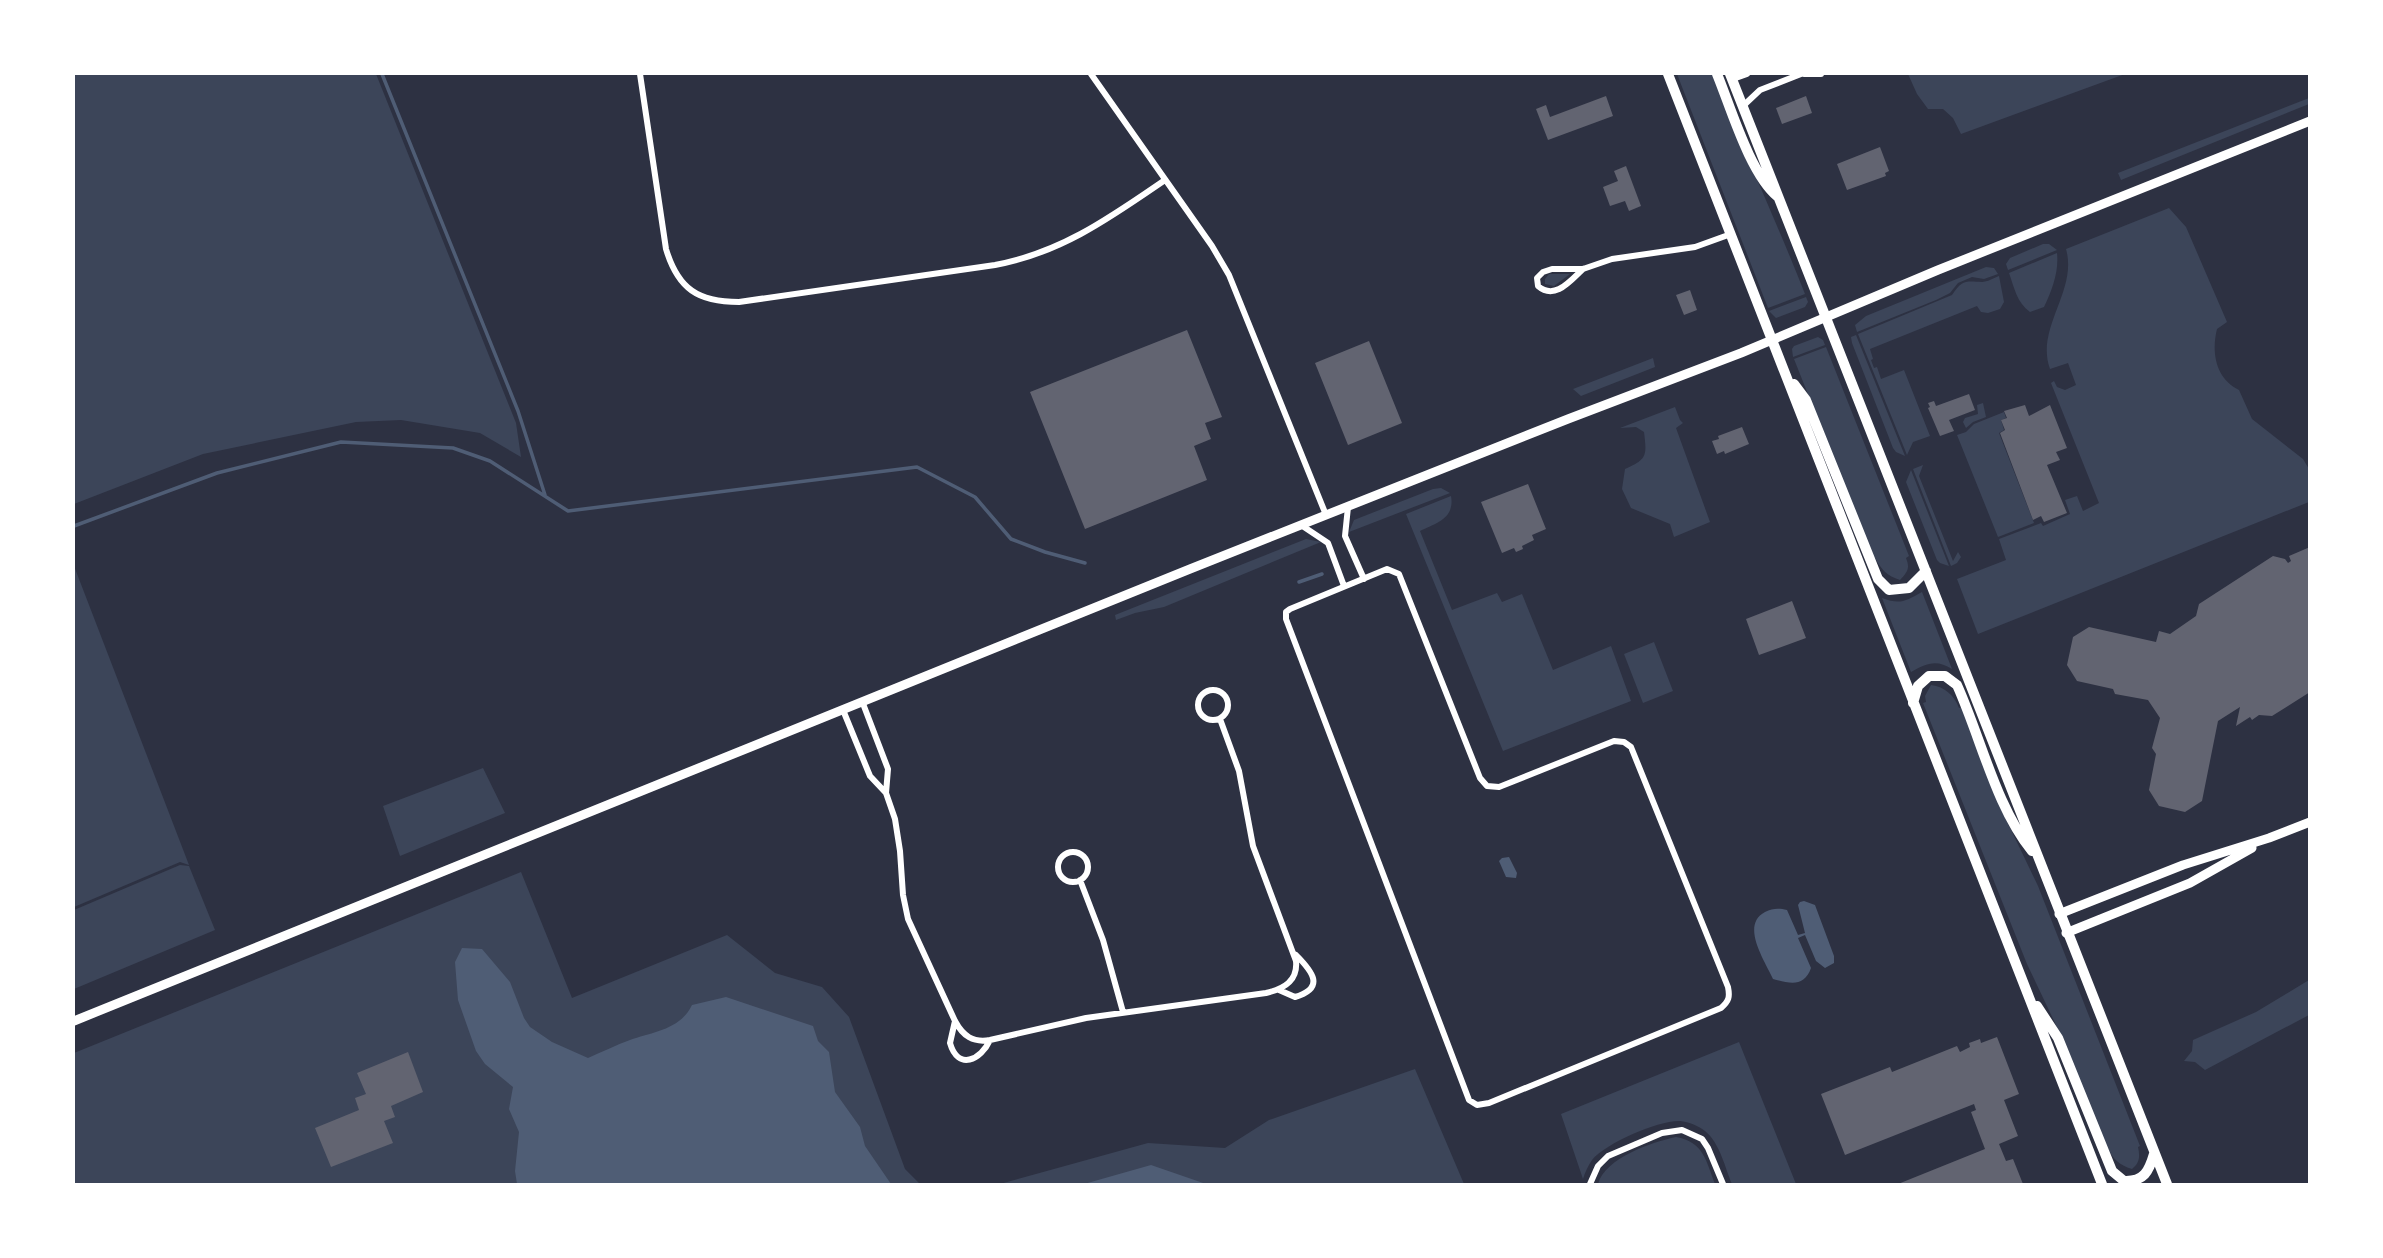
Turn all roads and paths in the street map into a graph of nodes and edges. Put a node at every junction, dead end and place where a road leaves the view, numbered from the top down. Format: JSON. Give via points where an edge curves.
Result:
{"nodes":[{"id":1,"x":640,"y":74,"type":"edge"},
{"id":2,"x":1091,"y":74,"type":"edge"},
{"id":3,"x":1668,"y":74,"type":"edge"},
{"id":4,"x":1717,"y":74,"type":"edge"},
{"id":5,"x":1747,"y":74,"type":"edge"},
{"id":6,"x":1802,"y":74,"type":"edge"},
{"id":7,"x":1821,"y":74,"type":"edge"},
{"id":8,"x":1731,"y":76,"type":"edge"},
{"id":9,"x":1743,"y":106,"type":"junction"},
{"id":10,"x":2309,"y":121,"type":"edge"},
{"id":11,"x":1166,"y":180,"type":"junction"},
{"id":12,"x":1779,"y":197,"type":"junction"},
{"id":13,"x":1731,"y":234,"type":"junction"},
{"id":14,"x":1583,"y":269,"type":"junction"},
{"id":15,"x":1826,"y":316,"type":"junction"},
{"id":16,"x":1773,"y":339,"type":"junction"},
{"id":17,"x":1787,"y":375,"type":"junction"},
{"id":18,"x":1348,"y":506,"type":"junction"},
{"id":19,"x":1326,"y":515,"type":"junction"},
{"id":20,"x":1301,"y":525,"type":"junction"},
{"id":21,"x":1926,"y":571,"type":"junction"},
{"id":22,"x":1364,"y":579,"type":"junction"},
{"id":23,"x":1344,"y":586,"type":"junction"},
{"id":24,"x":862,"y":701,"type":"junction"},
{"id":25,"x":1913,"y":704,"type":"junction"},
{"id":26,"x":843,"y":710,"type":"junction"},
{"id":27,"x":1220,"y":719,"type":"junction"},
{"id":28,"x":887,"y":793,"type":"junction"},
{"id":29,"x":2309,"y":822,"type":"edge"},
{"id":30,"x":2269,"y":838,"type":"junction"},
{"id":31,"x":2038,"y":858,"type":"junction"},
{"id":32,"x":1080,"y":880,"type":"junction"},
{"id":33,"x":2059,"y":914,"type":"junction"},
{"id":34,"x":2066,"y":933,"type":"junction"},
{"id":35,"x":1294,"y":954,"type":"junction"},
{"id":36,"x":1279,"y":990,"type":"junction"},
{"id":37,"x":2026,"y":992,"type":"junction"},
{"id":38,"x":1123,"y":1012,"type":"junction"},
{"id":39,"x":74,"y":1021,"type":"edge"},
{"id":40,"x":955,"y":1021,"type":"junction"},
{"id":41,"x":990,"y":1040,"type":"junction"},
{"id":42,"x":2154,"y":1153,"type":"junction"},
{"id":43,"x":1590,"y":1185,"type":"edge"},
{"id":44,"x":1723,"y":1185,"type":"edge"},
{"id":45,"x":2102,"y":1185,"type":"edge"},
{"id":46,"x":2167,"y":1185,"type":"edge"}],
"edges":[{"from":1,"to":11,"type":"street","via":[[670,263],[687,288],[708,299],[739,302],[1026,259],[1079,237]]},
{"from":2,"to":11,"type":"street"},
{"from":3,"to":13,"type":"main road"},
{"from":4,"to":12,"type":"main road","via":[[1748,150],[1767,187]]},
{"from":5,"to":8,"type":"street"},
{"from":6,"to":7,"type":"street"},
{"from":6,"to":9,"type":"street","via":[[1760,90]]},
{"from":8,"to":9,"type":"main road"},
{"from":9,"to":12,"type":"main road"},
{"from":10,"to":15,"type":"main road"},
{"from":11,"to":19,"type":"street","via":[[1229,275]]},
{"from":12,"to":15,"type":"main road"},
{"from":13,"to":14,"type":"street","via":[[1695,247],[1612,259]]},
{"from":13,"to":16,"type":"main road"},
{"from":14,"to":14,"type":"street","via":[[1543,272],[1537,278],[1538,286],[1553,292]]},
{"from":15,"to":16,"type":"main road"},
{"from":15,"to":21,"type":"main road"},
{"from":16,"to":17,"type":"main road"},
{"from":16,"to":18,"type":"main road"},
{"from":17,"to":21,"type":"main road","via":[[1806,400],[1878,579],[1889,590],[1909,588]]},
{"from":17,"to":25,"type":"main road"},
{"from":18,"to":19,"type":"main road"},
{"from":18,"to":22,"type":"street","via":[[1345,536]]},
{"from":19,"to":20,"type":"main road"},
{"from":20,"to":23,"type":"street","via":[[1328,543]]},
{"from":20,"to":24,"type":"main road"},
{"from":21,"to":31,"type":"main road"},
{"from":22,"to":23,"type":"street"},
{"from":22,"to":23,"type":"street","via":[[1387,569],[1399,574],[1487,786],[1499,787],[1614,741],[1631,747],[1728,987],[1728,1002],[1721,1008],[1489,1103],[1477,1105],[1469,1100],[1286,619],[1290,609]]},
{"from":24,"to":26,"type":"main road"},
{"from":24,"to":28,"type":"street","via":[[888,769]]},
{"from":25,"to":31,"type":"main road","via":[[1918,686],[1929,676],[1945,676],[1957,685],[2007,811]]},
{"from":25,"to":37,"type":"main road"},
{"from":26,"to":28,"type":"street","via":[[870,776]]},
{"from":26,"to":39,"type":"main road"},
{"from":27,"to":27,"type":"street","via":[[1228,701],[1219,691],[1206,692],[1199,699],[1200,713]]},
{"from":27,"to":35,"type":"street","via":[[1239,771],[1253,846]]},
{"from":28,"to":40,"type":"street","via":[[895,819],[908,919]]},
{"from":29,"to":30,"type":"main road"},
{"from":30,"to":33,"type":"main road","via":[[2183,865]]},
{"from":30,"to":34,"type":"main road","via":[[2190,883]]},
{"from":31,"to":33,"type":"main road"},
{"from":32,"to":32,"type":"street","via":[[1087,873],[1088,862],[1080,853],[1065,854],[1058,862],[1059,874],[1067,881]]},
{"from":32,"to":38,"type":"street"},
{"from":33,"to":34,"type":"main road"},
{"from":34,"to":42,"type":"main road"},
{"from":35,"to":36,"type":"street","via":[[1296,972]]},
{"from":35,"to":36,"type":"street","via":[[1314,982],[1311,989],[1295,997]]},
{"from":36,"to":38,"type":"street"},
{"from":37,"to":42,"type":"main road","via":[[2058,1038],[2112,1171],[2124,1181],[2138,1180],[2149,1170]]},
{"from":37,"to":45,"type":"main road"},
{"from":38,"to":41,"type":"street"},
{"from":40,"to":41,"type":"street","via":[[970,1039]]},
{"from":40,"to":41,"type":"street","via":[[950,1044],[957,1056],[975,1059],[985,1052]]},
{"from":42,"to":46,"type":"main road"},
{"from":43,"to":44,"type":"street","via":[[1608,1156],[1662,1133],[1682,1130],[1708,1148]]}]}
